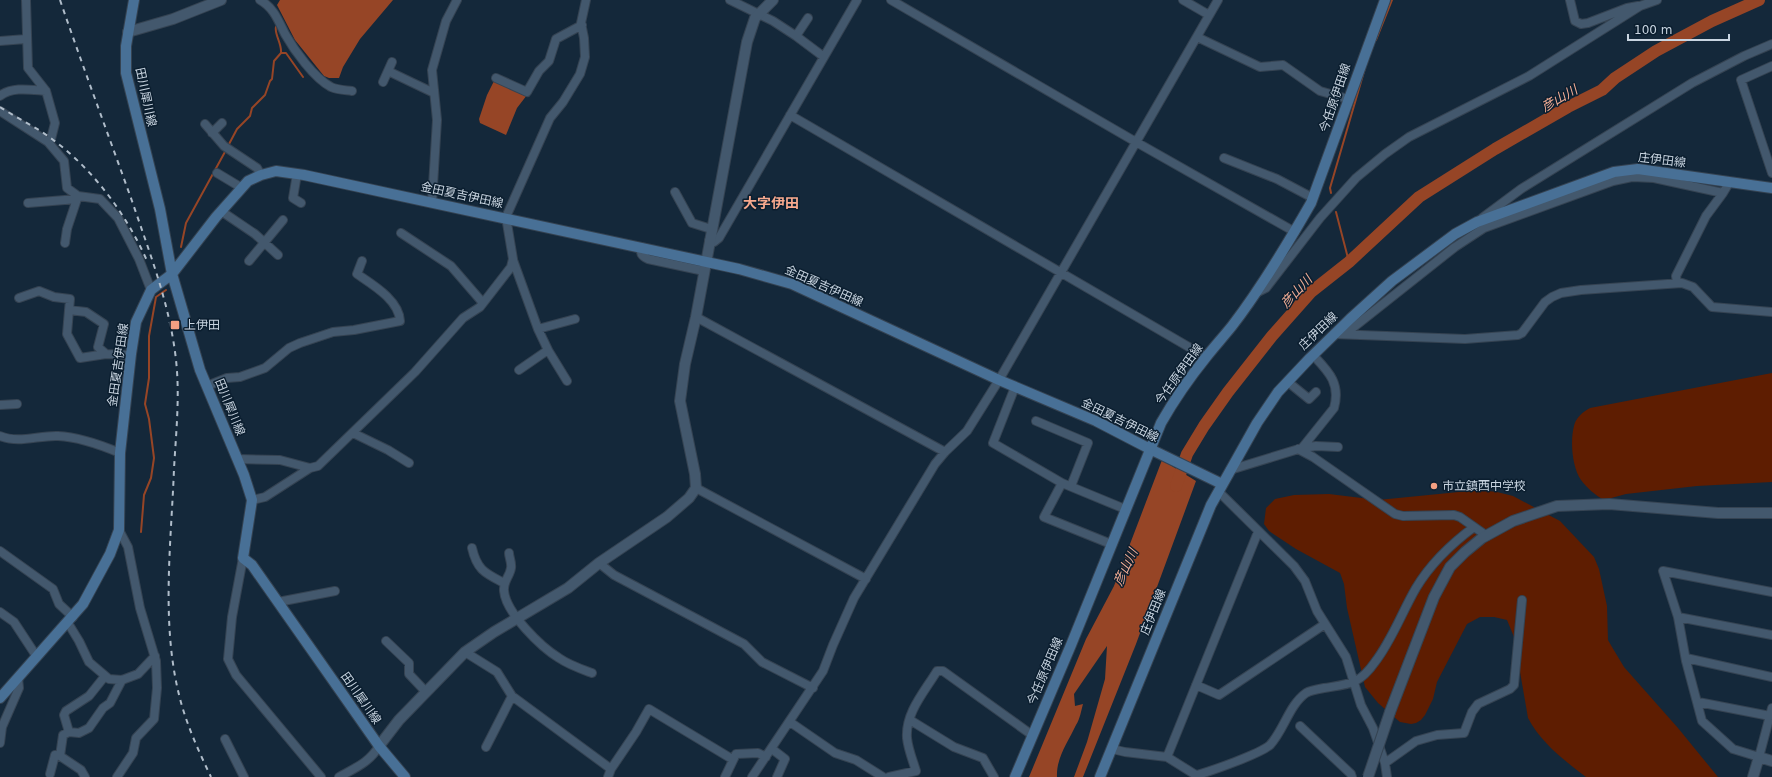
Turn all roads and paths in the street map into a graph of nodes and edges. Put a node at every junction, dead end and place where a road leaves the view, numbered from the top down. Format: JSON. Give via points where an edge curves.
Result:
{"nodes":[{"id":1,"x":26,"y":0,"type":"edge"},
{"id":2,"x":134,"y":0,"type":"edge"},
{"id":3,"x":221,"y":0,"type":"edge"},
{"id":4,"x":260,"y":0,"type":"edge"},
{"id":5,"x":457,"y":0,"type":"edge"},
{"id":6,"x":586,"y":0,"type":"edge"},
{"id":7,"x":730,"y":0,"type":"edge"},
{"id":8,"x":772,"y":0,"type":"edge"},
{"id":9,"x":857,"y":0,"type":"edge"},
{"id":10,"x":891,"y":0,"type":"edge"},
{"id":11,"x":1183,"y":0,"type":"edge"},
{"id":12,"x":1218,"y":0,"type":"edge"},
{"id":13,"x":1385,"y":0,"type":"edge"},
{"id":14,"x":1570,"y":0,"type":"edge"},
{"id":15,"x":1657,"y":0,"type":"edge"},
{"id":16,"x":1640,"y":6,"type":"junction"},
{"id":17,"x":760,"y":13,"type":"junction"},
{"id":18,"x":1209,"y":15,"type":"junction"},
{"id":19,"x":808,"y":18,"type":"dead end"},
{"id":20,"x":582,"y":24,"type":"junction"},
{"id":21,"x":128,"y":32,"type":"junction"},
{"id":22,"x":796,"y":36,"type":"junction"},
{"id":23,"x":1197,"y":37,"type":"junction"},
{"id":24,"x":26,"y":39,"type":"junction"},
{"id":25,"x":0,"y":41,"type":"edge"},
{"id":26,"x":1772,"y":44,"type":"edge"},
{"id":27,"x":824,"y":57,"type":"junction"},
{"id":28,"x":392,"y":62,"type":"dead end"},
{"id":29,"x":1772,"y":66,"type":"edge"},
{"id":30,"x":388,"y":71,"type":"junction"},
{"id":31,"x":496,"y":78,"type":"dead end"},
{"id":32,"x":383,"y":82,"type":"dead end"},
{"id":33,"x":46,"y":91,"type":"junction"},
{"id":34,"x":352,"y":91,"type":"dead end"},
{"id":35,"x":434,"y":93,"type":"junction"},
{"id":36,"x":0,"y":96,"type":"edge"},
{"id":37,"x":1348,"y":99,"type":"junction"},
{"id":38,"x":0,"y":111,"type":"edge"},
{"id":39,"x":790,"y":115,"type":"junction"},
{"id":40,"x":222,"y":123,"type":"dead end"},
{"id":41,"x":205,"y":124,"type":"dead end"},
{"id":42,"x":212,"y":132,"type":"junction"},
{"id":43,"x":48,"y":142,"type":"junction"},
{"id":44,"x":1136,"y":142,"type":"junction"},
{"id":45,"x":1224,"y":158,"type":"dead end"},
{"id":46,"x":217,"y":173,"type":"dead end"},
{"id":47,"x":1772,"y":173,"type":"edge"},
{"id":48,"x":297,"y":174,"type":"junction"},
{"id":49,"x":261,"y":175,"type":"junction"},
{"id":50,"x":1729,"y":183,"type":"junction"},
{"id":51,"x":242,"y":188,"type":"junction"},
{"id":52,"x":1772,"y":188,"type":"edge"},
{"id":53,"x":675,"y":192,"type":"dead end"},
{"id":54,"x":1723,"y":193,"type":"junction"},
{"id":55,"x":78,"y":197,"type":"junction"},
{"id":56,"x":1313,"y":198,"type":"junction"},
{"id":57,"x":432,"y":202,"type":"junction"},
{"id":58,"x":28,"y":203,"type":"dead end"},
{"id":59,"x":301,"y":204,"type":"dead end"},
{"id":60,"x":221,"y":211,"type":"junction"},
{"id":61,"x":506,"y":218,"type":"junction"},
{"id":62,"x":283,"y":220,"type":"dead end"},
{"id":63,"x":1477,"y":222,"type":"junction"},
{"id":64,"x":711,"y":229,"type":"junction"},
{"id":65,"x":401,"y":232,"type":"dead end"},
{"id":66,"x":1295,"y":232,"type":"junction"},
{"id":67,"x":709,"y":241,"type":"junction"},
{"id":68,"x":66,"y":243,"type":"dead end"},
{"id":69,"x":265,"y":243,"type":"junction"},
{"id":70,"x":278,"y":255,"type":"dead end"},
{"id":71,"x":513,"y":259,"type":"junction"},
{"id":72,"x":249,"y":261,"type":"dead end"},
{"id":73,"x":362,"y":261,"type":"dead end"},
{"id":74,"x":704,"y":266,"type":"junction"},
{"id":75,"x":1061,"y":272,"type":"junction"},
{"id":76,"x":172,"y":274,"type":"junction"},
{"id":77,"x":1677,"y":283,"type":"junction"},
{"id":78,"x":151,"y":290,"type":"junction"},
{"id":79,"x":1256,"y":292,"type":"junction"},
{"id":80,"x":19,"y":298,"type":"dead end"},
{"id":81,"x":483,"y":303,"type":"junction"},
{"id":82,"x":69,"y":310,"type":"junction"},
{"id":83,"x":1772,"y":312,"type":"edge"},
{"id":84,"x":696,"y":317,"type":"junction"},
{"id":85,"x":575,"y":318,"type":"dead end"},
{"id":86,"x":538,"y":328,"type":"junction"},
{"id":87,"x":1334,"y":334,"type":"junction"},
{"id":88,"x":1345,"y":334,"type":"junction"},
{"id":89,"x":548,"y":350,"type":"junction"},
{"id":90,"x":106,"y":354,"type":"junction"},
{"id":91,"x":130,"y":355,"type":"junction"},
{"id":92,"x":1313,"y":355,"type":"junction"},
{"id":93,"x":1206,"y":357,"type":"junction"},
{"id":94,"x":519,"y":370,"type":"dead end"},
{"id":95,"x":567,"y":380,"type":"dead end"},
{"id":96,"x":999,"y":380,"type":"junction"},
{"id":97,"x":1288,"y":382,"type":"junction"},
{"id":98,"x":207,"y":386,"type":"junction"},
{"id":99,"x":1015,"y":387,"type":"junction"},
{"id":100,"x":1316,"y":392,"type":"dead end"},
{"id":101,"x":17,"y":404,"type":"dead end"},
{"id":102,"x":0,"y":405,"type":"edge"},
{"id":103,"x":1036,"y":421,"type":"dead end"},
{"id":104,"x":353,"y":433,"type":"junction"},
{"id":105,"x":0,"y":436,"type":"edge"},
{"id":106,"x":1338,"y":447,"type":"dead end"},
{"id":107,"x":1150,"y":449,"type":"junction"},
{"id":108,"x":1300,"y":449,"type":"junction"},
{"id":109,"x":945,"y":452,"type":"junction"},
{"id":110,"x":120,"y":453,"type":"junction"},
{"id":111,"x":237,"y":459,"type":"junction"},
{"id":112,"x":409,"y":463,"type":"dead end"},
{"id":113,"x":310,"y":468,"type":"junction"},
{"id":114,"x":1230,"y":470,"type":"junction"},
{"id":115,"x":1062,"y":482,"type":"junction"},
{"id":116,"x":1071,"y":486,"type":"junction"},
{"id":117,"x":1219,"y":486,"type":"junction"},
{"id":118,"x":696,"y":488,"type":"junction"},
{"id":119,"x":252,"y":500,"type":"junction"},
{"id":120,"x":1125,"y":509,"type":"junction"},
{"id":121,"x":1772,"y":513,"type":"edge"},
{"id":122,"x":1474,"y":527,"type":"junction"},
{"id":123,"x":119,"y":530,"type":"junction"},
{"id":124,"x":1258,"y":532,"type":"junction"},
{"id":125,"x":1487,"y":536,"type":"junction"},
{"id":126,"x":1111,"y":544,"type":"junction"},
{"id":127,"x":472,"y":548,"type":"dead end"},
{"id":128,"x":0,"y":551,"type":"edge"},
{"id":129,"x":509,"y":552,"type":"dead end"},
{"id":130,"x":243,"y":558,"type":"junction"},
{"id":131,"x":599,"y":563,"type":"junction"},
{"id":132,"x":866,"y":579,"type":"junction"},
{"id":133,"x":504,"y":583,"type":"junction"},
{"id":134,"x":335,"y":591,"type":"dead end"},
{"id":135,"x":1772,"y":592,"type":"edge"},
{"id":136,"x":1522,"y":600,"type":"dead end"},
{"id":137,"x":278,"y":602,"type":"junction"},
{"id":138,"x":0,"y":612,"type":"edge"},
{"id":139,"x":1678,"y":617,"type":"junction"},
{"id":140,"x":517,"y":618,"type":"junction"},
{"id":141,"x":70,"y":620,"type":"junction"},
{"id":142,"x":1325,"y":624,"type":"junction"},
{"id":143,"x":1772,"y":635,"type":"edge"},
{"id":144,"x":386,"y":641,"type":"dead end"},
{"id":145,"x":465,"y":652,"type":"junction"},
{"id":146,"x":155,"y":656,"type":"junction"},
{"id":147,"x":37,"y":657,"type":"junction"},
{"id":148,"x":1686,"y":658,"type":"junction"},
{"id":149,"x":592,"y":674,"type":"dead end"},
{"id":150,"x":105,"y":676,"type":"junction"},
{"id":151,"x":1772,"y":677,"type":"edge"},
{"id":152,"x":18,"y":678,"type":"junction"},
{"id":153,"x":122,"y":680,"type":"junction"},
{"id":154,"x":1354,"y":683,"type":"junction"},
{"id":155,"x":1196,"y":685,"type":"junction"},
{"id":156,"x":813,"y":688,"type":"junction"},
{"id":157,"x":426,"y":692,"type":"junction"},
{"id":158,"x":512,"y":696,"type":"junction"},
{"id":159,"x":0,"y":698,"type":"edge"},
{"id":160,"x":1698,"y":702,"type":"junction"},
{"id":161,"x":1772,"y":708,"type":"edge"},
{"id":162,"x":1770,"y":716,"type":"junction"},
{"id":163,"x":910,"y":720,"type":"junction"},
{"id":164,"x":790,"y":722,"type":"junction"},
{"id":165,"x":1300,"y":726,"type":"dead end"},
{"id":166,"x":69,"y":732,"type":"junction"},
{"id":167,"x":1032,"y":735,"type":"junction"},
{"id":168,"x":225,"y":739,"type":"dead end"},
{"id":169,"x":0,"y":744,"type":"edge"},
{"id":170,"x":379,"y":746,"type":"junction"},
{"id":171,"x":486,"y":747,"type":"dead end"},
{"id":172,"x":772,"y":749,"type":"junction"},
{"id":173,"x":1112,"y":749,"type":"junction"},
{"id":174,"x":60,"y":756,"type":"junction"},
{"id":175,"x":766,"y":757,"type":"junction"},
{"id":176,"x":1167,"y":757,"type":"junction"},
{"id":177,"x":1759,"y":757,"type":"junction"},
{"id":178,"x":732,"y":760,"type":"junction"},
{"id":179,"x":1772,"y":761,"type":"edge"},
{"id":180,"x":1385,"y":763,"type":"junction"},
{"id":181,"x":611,"y":768,"type":"junction"},
{"id":182,"x":50,"y":774,"type":"dead end"},
{"id":183,"x":1198,"y":776,"type":"edge"},
{"id":184,"x":85,"y":777,"type":"edge"},
{"id":185,"x":117,"y":777,"type":"edge"},
{"id":186,"x":244,"y":777,"type":"edge"},
{"id":187,"x":321,"y":777,"type":"edge"},
{"id":188,"x":339,"y":777,"type":"edge"},
{"id":189,"x":405,"y":777,"type":"edge"},
{"id":190,"x":608,"y":777,"type":"edge"},
{"id":191,"x":725,"y":777,"type":"edge"},
{"id":192,"x":752,"y":777,"type":"edge"},
{"id":193,"x":777,"y":777,"type":"edge"},
{"id":194,"x":883,"y":777,"type":"edge"},
{"id":195,"x":889,"y":777,"type":"edge"},
{"id":196,"x":994,"y":777,"type":"edge"},
{"id":197,"x":1015,"y":777,"type":"edge"},
{"id":198,"x":1100,"y":777,"type":"edge"},
{"id":199,"x":1352,"y":777,"type":"edge"},
{"id":200,"x":1368,"y":777,"type":"edge"},
{"id":201,"x":1387,"y":777,"type":"edge"},
{"id":202,"x":1753,"y":777,"type":"edge"}],
"edges":[{"from":1,"to":24,"type":"street"},
{"from":2,"to":21,"type":"main road","name":"田川犀川線"},
{"from":3,"to":21,"type":"street","via":[[173,19]]},
{"from":4,"to":34,"type":"street","via":[[270,6],[302,59],[323,81],[339,90]]},
{"from":5,"to":35,"type":"street","via":[[446,20],[432,70]]},
{"from":6,"to":20,"type":"street"},
{"from":7,"to":17,"type":"street"},
{"from":8,"to":17,"type":"street"},
{"from":9,"to":27,"type":"street"},
{"from":10,"to":44,"type":"street"},
{"from":11,"to":18,"type":"street"},
{"from":12,"to":18,"type":"street"},
{"from":13,"to":37,"type":"main road","name":"今任原伊田線"},
{"from":14,"to":16,"type":"street","via":[[1575,20],[1581,24],[1626,8]]},
{"from":15,"to":16,"type":"street"},
{"from":16,"to":79,"type":"street","via":[[1529,76],[1409,137],[1385,154],[1356,178],[1320,218],[1266,288]]},
{"from":17,"to":22,"type":"street"},
{"from":17,"to":64,"type":"street","via":[[755,18],[747,42]]},
{"from":18,"to":23,"type":"street"},
{"from":19,"to":22,"type":"street"},
{"from":20,"to":31,"type":"street","via":[[556,39],[549,61],[527,92]]},
{"from":20,"to":61,"type":"street","via":[[585,57],[580,74],[550,118]]},
{"from":21,"to":76,"type":"main road","name":"田川犀川線","via":[[126,74],[160,209]]},
{"from":22,"to":27,"type":"street"},
{"from":23,"to":37,"type":"street","via":[[1260,67],[1283,65],[1320,92]]},
{"from":23,"to":44,"type":"street"},
{"from":24,"to":25,"type":"street"},
{"from":24,"to":33,"type":"street","via":[[28,68]]},
{"from":26,"to":63,"type":"street","via":[[1692,83],[1521,188]]},
{"from":27,"to":39,"type":"street"},
{"from":28,"to":30,"type":"street"},
{"from":29,"to":47,"type":"street","via":[[1741,80]]},
{"from":30,"to":32,"type":"street"},
{"from":30,"to":35,"type":"street"},
{"from":33,"to":36,"type":"street","via":[[16,90]]},
{"from":33,"to":43,"type":"street","via":[[54,123]]},
{"from":35,"to":57,"type":"street","via":[[437,120]]},
{"from":37,"to":56,"type":"main road","name":"今任原伊田線"},
{"from":38,"to":43,"type":"street"},
{"from":39,"to":67,"type":"street","via":[[719,238],[714,242]]},
{"from":39,"to":75,"type":"street"},
{"from":40,"to":42,"type":"street"},
{"from":41,"to":42,"type":"street"},
{"from":42,"to":49,"type":"street","via":[[227,148],[257,168]]},
{"from":43,"to":55,"type":"street","via":[[64,161],[67,188]]},
{"from":44,"to":66,"type":"street"},
{"from":44,"to":75,"type":"street"},
{"from":45,"to":56,"type":"street","via":[[1277,179]]},
{"from":46,"to":51,"type":"street"},
{"from":48,"to":49,"type":"main road","name":"金田夏吉伊田線","via":[[276,171]]},
{"from":48,"to":57,"type":"main road","name":"金田夏吉伊田線"},
{"from":48,"to":59,"type":"street","via":[[293,198]]},
{"from":49,"to":51,"type":"main road","name":"金田夏吉伊田線","via":[[248,181]]},
{"from":50,"to":52,"type":"main road","name":"庄伊田線"},
{"from":50,"to":54,"type":"street"},
{"from":50,"to":63,"type":"main road","name":"庄伊田線","via":[[1638,169],[1614,172]]},
{"from":51,"to":60,"type":"main road","name":"金田夏吉伊田線"},
{"from":53,"to":64,"type":"street","via":[[692,223]]},
{"from":54,"to":77,"type":"street","via":[[1706,216],[1676,276]]},
{"from":54,"to":88,"type":"street","via":[[1654,178],[1632,177],[1613,180],[1484,228],[1455,246]]},
{"from":55,"to":58,"type":"street"},
{"from":55,"to":68,"type":"street","via":[[67,229]]},
{"from":55,"to":78,"type":"street","via":[[100,199],[118,218],[139,259]]},
{"from":56,"to":66,"type":"main road","name":"今任原伊田線"},
{"from":57,"to":61,"type":"main road","name":"金田夏吉伊田線"},
{"from":60,"to":69,"type":"street"},
{"from":60,"to":76,"type":"main road","name":"金田夏吉伊田線"},
{"from":61,"to":71,"type":"street"},
{"from":61,"to":74,"type":"main road","name":"金田夏吉伊田線","via":[[641,247]]},
{"from":62,"to":69,"type":"street"},
{"from":63,"to":87,"type":"main road","name":"庄伊田線","via":[[1455,234],[1392,281]]},
{"from":64,"to":67,"type":"street"},
{"from":65,"to":81,"type":"street","via":[[451,266]]},
{"from":66,"to":79,"type":"main road","name":"今任原伊田線"},
{"from":67,"to":74,"type":"street"},
{"from":69,"to":70,"type":"street"},
{"from":69,"to":72,"type":"street"},
{"from":71,"to":81,"type":"street","via":[[511,267]]},
{"from":71,"to":86,"type":"street"},
{"from":73,"to":98,"type":"street","via":[[358,274],[382,291],[399,313],[400,321],[333,332],[295,346],[265,368]]},
{"from":74,"to":84,"type":"street"},
{"from":74,"to":96,"type":"main road","name":"金田夏吉伊田線","via":[[739,269],[792,284]]},
{"from":75,"to":93,"type":"street"},
{"from":75,"to":96,"type":"street"},
{"from":76,"to":78,"type":"main road","name":"金田夏吉伊田線"},
{"from":76,"to":98,"type":"main road","name":"田川犀川線"},
{"from":77,"to":83,"type":"street","via":[[1693,287],[1712,307]]},
{"from":77,"to":88,"type":"street","via":[[1561,293],[1545,302],[1518,336],[1465,339]]},
{"from":78,"to":91,"type":"main road","name":"金田夏吉伊田線","via":[[136,322]]},
{"from":79,"to":93,"type":"main road","name":"今任原伊田線"},
{"from":80,"to":82,"type":"street","via":[[39,291],[54,297],[70,299]]},
{"from":81,"to":104,"type":"street","via":[[463,318],[415,372]]},
{"from":82,"to":90,"type":"street","via":[[86,312],[104,324],[98,347]]},
{"from":82,"to":90,"type":"street","via":[[67,334],[80,358]]},
{"from":84,"to":109,"type":"street"},
{"from":84,"to":118,"type":"street","via":[[685,364],[680,401]]},
{"from":85,"to":86,"type":"street"},
{"from":86,"to":89,"type":"street"},
{"from":87,"to":88,"type":"street"},
{"from":87,"to":92,"type":"main road","name":"庄伊田線"},
{"from":89,"to":94,"type":"street"},
{"from":89,"to":95,"type":"street"},
{"from":90,"to":91,"type":"street"},
{"from":91,"to":110,"type":"main road","name":"金田夏吉伊田線"},
{"from":92,"to":97,"type":"main road","name":"庄伊田線"},
{"from":92,"to":108,"type":"street","via":[[1331,374],[1336,400],[1334,408]]},
{"from":93,"to":107,"type":"main road","name":"今任原伊田線","via":[[1170,407]]},
{"from":96,"to":99,"type":"main road","name":"金田夏吉伊田線"},
{"from":96,"to":109,"type":"street","via":[[967,431]]},
{"from":97,"to":100,"type":"street","via":[[1309,399]]},
{"from":97,"to":114,"type":"main road","name":"庄伊田線","via":[[1256,423]]},
{"from":98,"to":111,"type":"main road","name":"田川犀川線"},
{"from":99,"to":107,"type":"main road","name":"金田夏吉伊田線","via":[[1096,421]]},
{"from":99,"to":115,"type":"street","via":[[993,443]]},
{"from":101,"to":102,"type":"street"},
{"from":103,"to":116,"type":"street","via":[[1088,443]]},
{"from":104,"to":112,"type":"street"},
{"from":104,"to":113,"type":"street","via":[[318,466]]},
{"from":105,"to":110,"type":"street","via":[[27,439],[60,436],[95,443]]},
{"from":106,"to":108,"type":"street","via":[[1316,446]]},
{"from":107,"to":117,"type":"main road","name":"金田夏吉伊田線"},
{"from":107,"to":120,"type":"main road","name":"今任原伊田線"},
{"from":108,"to":114,"type":"street"},
{"from":108,"to":122,"type":"street","via":[[1395,514],[1454,515]]},
{"from":109,"to":132,"type":"street","via":[[935,464]]},
{"from":110,"to":123,"type":"main road","name":"金田夏吉伊田線"},
{"from":111,"to":113,"type":"street","via":[[280,460]]},
{"from":111,"to":119,"type":"main road","name":"田川犀川線"},
{"from":113,"to":119,"type":"street","via":[[265,497]]},
{"from":114,"to":117,"type":"main road","name":"庄伊田線"},
{"from":115,"to":116,"type":"street"},
{"from":115,"to":126,"type":"street","via":[[1044,517]]},
{"from":116,"to":120,"type":"street"},
{"from":117,"to":124,"type":"street"},
{"from":117,"to":173,"type":"main road","name":"庄伊田線"},
{"from":118,"to":131,"type":"street","via":[[689,498],[667,517]]},
{"from":118,"to":132,"type":"street"},
{"from":119,"to":130,"type":"main road","name":"田川犀川線"},
{"from":120,"to":126,"type":"main road","name":"今任原伊田線"},
{"from":121,"to":125,"type":"street","via":[[1718,513],[1609,504],[1557,506],[1513,521]]},
{"from":122,"to":125,"type":"street"},
{"from":122,"to":154,"type":"street","via":[[1428,569],[1379,657],[1365,675]]},
{"from":123,"to":141,"type":"main road","name":"金田夏吉伊田線","via":[[95,584]]},
{"from":123,"to":146,"type":"street","via":[[128,547],[140,608]]},
{"from":124,"to":142,"type":"street","via":[[1294,566],[1305,581]]},
{"from":124,"to":155,"type":"street"},
{"from":125,"to":200,"type":"street","bridge":true,"via":[[1450,567],[1434,596]]},
{"from":126,"to":167,"type":"main road","name":"今任原伊田線"},
{"from":127,"to":133,"type":"street","via":[[475,562],[487,574]]},
{"from":128,"to":141,"type":"street","via":[[53,589]]},
{"from":129,"to":133,"type":"street","via":[[511,568]]},
{"from":130,"to":137,"type":"main road","name":"田川犀川線","via":[[252,565]]},
{"from":130,"to":187,"type":"street","via":[[232,617],[228,659],[230,665]]},
{"from":131,"to":140,"type":"street","via":[[568,588]]},
{"from":131,"to":156,"type":"street","via":[[614,575],[744,644],[762,662]]},
{"from":132,"to":156,"type":"street","via":[[854,598],[823,671]]},
{"from":133,"to":140,"type":"street","via":[[506,599]]},
{"from":134,"to":137,"type":"street"},
{"from":135,"to":139,"type":"street","via":[[1663,571]]},
{"from":136,"to":180,"type":"street","via":[[1514,685],[1478,704],[1464,732],[1437,734],[1416,741]]},
{"from":137,"to":170,"type":"main road","name":"田川犀川線"},
{"from":138,"to":147,"type":"street","via":[[14,622]]},
{"from":139,"to":143,"type":"street"},
{"from":139,"to":148,"type":"street"},
{"from":140,"to":145,"type":"street"},
{"from":140,"to":149,"type":"street","via":[[550,652]]},
{"from":141,"to":147,"type":"main road","name":"金田夏吉伊田線"},
{"from":141,"to":150,"type":"street","via":[[89,662]]},
{"from":142,"to":154,"type":"street","via":[[1346,657]]},
{"from":142,"to":155,"type":"street","via":[[1219,695]]},
{"from":144,"to":157,"type":"street","via":[[409,663],[408,674]]},
{"from":145,"to":157,"type":"street"},
{"from":145,"to":158,"type":"street","via":[[497,672]]},
{"from":146,"to":153,"type":"street","via":[[138,674]]},
{"from":146,"to":185,"type":"street","via":[[157,688],[154,719],[136,738],[133,753]]},
{"from":147,"to":152,"type":"main road","name":"金田夏吉伊田線"},
{"from":148,"to":151,"type":"street"},
{"from":148,"to":160,"type":"street"},
{"from":150,"to":153,"type":"street","via":[[109,679]]},
{"from":150,"to":166,"type":"street","via":[[89,696],[66,711],[64,715]]},
{"from":152,"to":159,"type":"main road","name":"金田夏吉伊田線"},
{"from":152,"to":169,"type":"street","via":[[19,688],[2,727]]},
{"from":153,"to":166,"type":"street","via":[[110,703],[103,708],[89,728],[79,733]]},
{"from":154,"to":180,"type":"street","via":[[1360,705],[1373,728]]},
{"from":154,"to":183,"type":"street","via":[[1307,692],[1269,745]]},
{"from":155,"to":176,"type":"street"},
{"from":156,"to":164,"type":"street"},
{"from":157,"to":170,"type":"street"},
{"from":158,"to":171,"type":"street"},
{"from":158,"to":181,"type":"street"},
{"from":160,"to":162,"type":"street"},
{"from":160,"to":177,"type":"street","via":[[1702,721],[1711,730],[1733,749]]},
{"from":161,"to":162,"type":"street"},
{"from":162,"to":177,"type":"street"},
{"from":163,"to":167,"type":"street","via":[[924,690],[937,671],[943,671]]},
{"from":163,"to":195,"type":"street","via":[[907,738],[916,771]]},
{"from":163,"to":196,"type":"street","via":[[954,747],[982,758]]},
{"from":164,"to":172,"type":"street"},
{"from":164,"to":194,"type":"street","via":[[835,753],[856,760]]},
{"from":165,"to":199,"type":"street"},
{"from":166,"to":174,"type":"street","via":[[63,736]]},
{"from":167,"to":197,"type":"main road","name":"今任原伊田線"},
{"from":168,"to":186,"type":"street"},
{"from":170,"to":188,"type":"street","via":[[374,756],[365,763]]},
{"from":170,"to":189,"type":"main road","name":"田川犀川線"},
{"from":172,"to":175,"type":"street"},
{"from":172,"to":193,"type":"street","via":[[784,759]]},
{"from":173,"to":176,"type":"street"},
{"from":173,"to":198,"type":"main road","name":"庄伊田線"},
{"from":174,"to":182,"type":"street","via":[[55,755]]},
{"from":174,"to":184,"type":"street","via":[[81,770]]},
{"from":175,"to":178,"type":"street","via":[[758,753],[741,752]]},
{"from":175,"to":192,"type":"street"},
{"from":176,"to":183,"type":"street"},
{"from":177,"to":179,"type":"street"},
{"from":177,"to":202,"type":"street"},
{"from":178,"to":181,"type":"street","via":[[649,708]]},
{"from":178,"to":191,"type":"street"},
{"from":180,"to":201,"type":"street"},
{"from":181,"to":190,"type":"street"}]}
